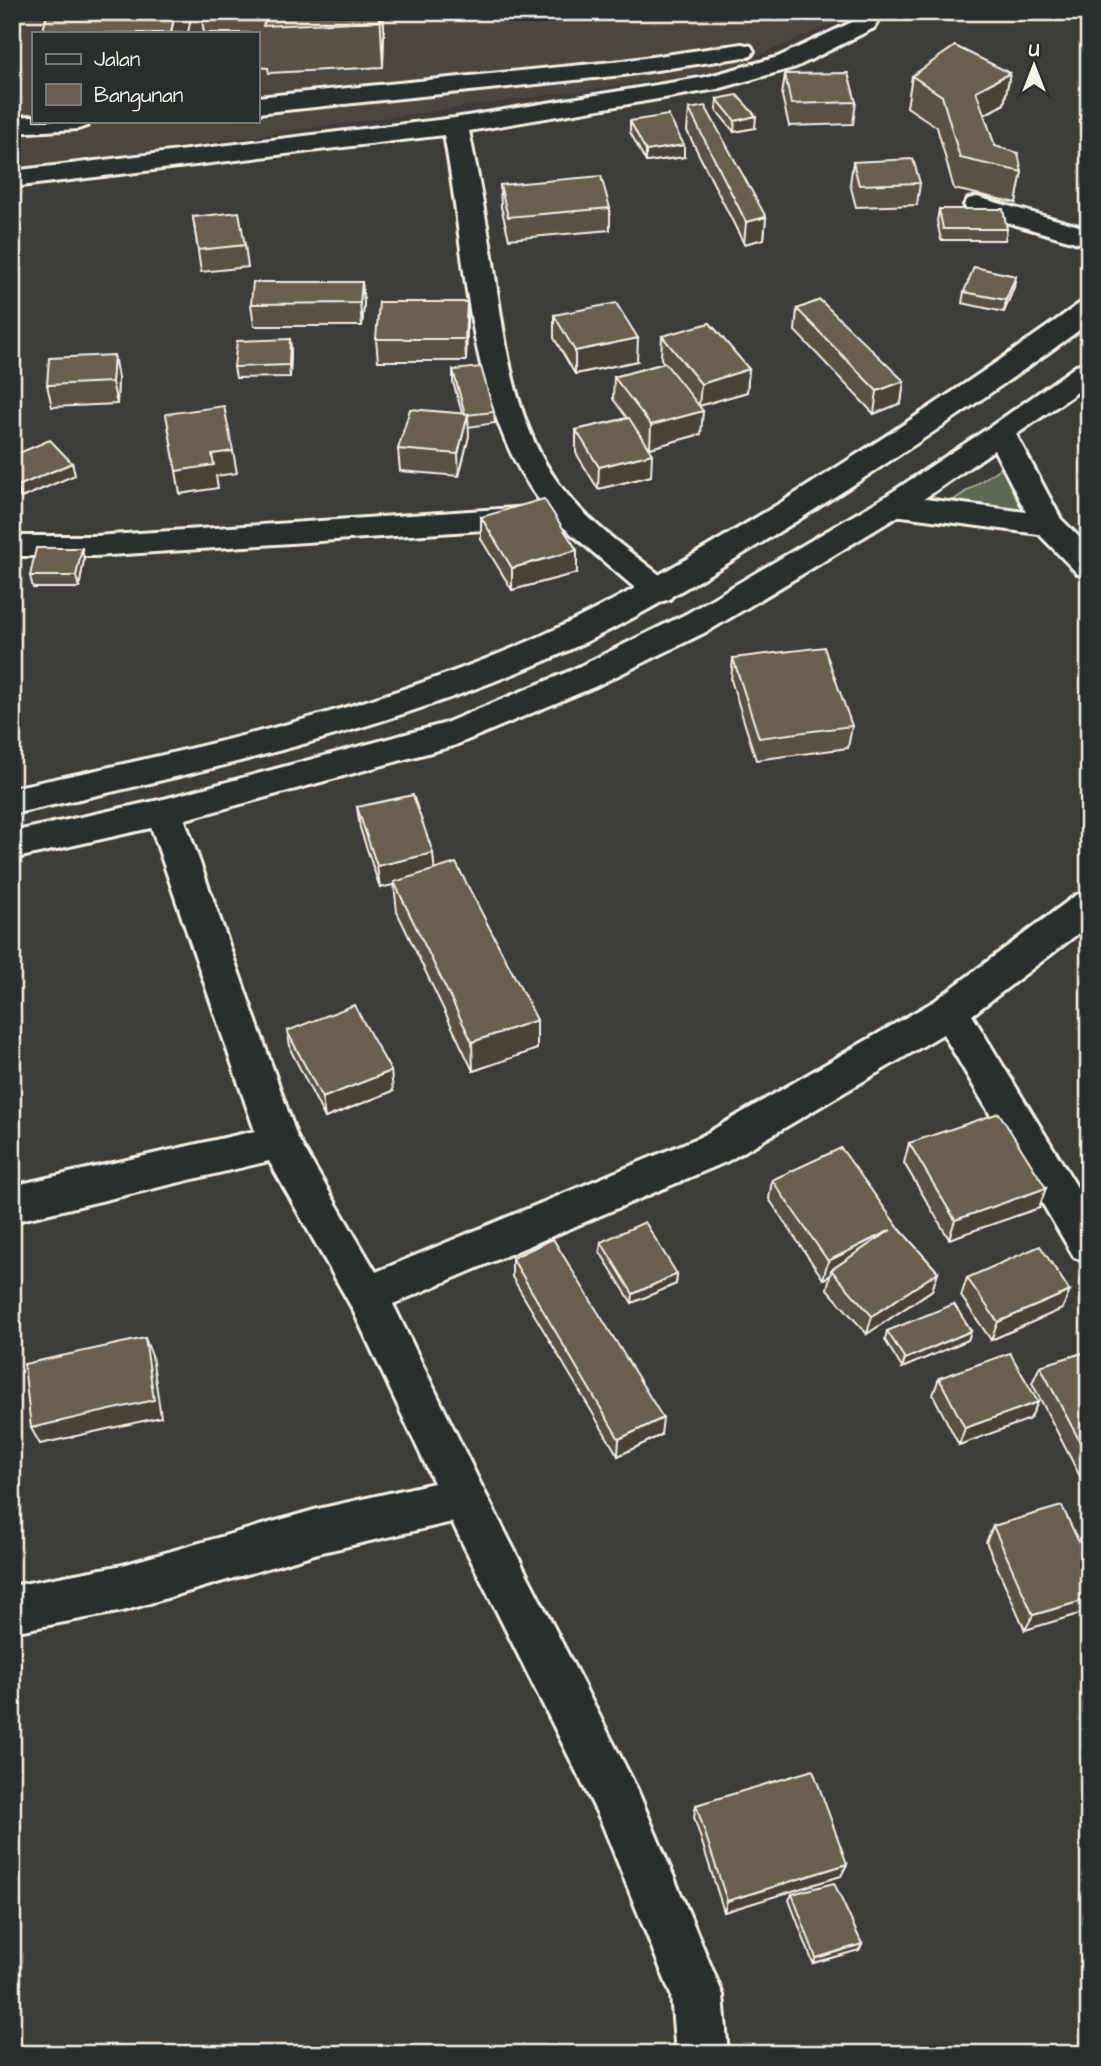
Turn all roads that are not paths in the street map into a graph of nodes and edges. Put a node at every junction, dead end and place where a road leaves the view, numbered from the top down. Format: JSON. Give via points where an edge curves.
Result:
{"nodes":[{"id":1,"x":838,"y":12,"type":"edge"},
{"id":2,"x":865,"y":23,"type":"dead end"},
{"id":3,"x":804,"y":26,"type":"dead end"},
{"id":4,"x":770,"y":40,"type":"dead end"},
{"id":5,"x":259,"y":105,"type":"edge"},
{"id":6,"x":62,"y":122,"type":"edge"},
{"id":7,"x":12,"y":125,"type":"edge"},
{"id":8,"x":455,"y":126,"type":"junction"},
{"id":9,"x":12,"y":179,"type":"edge"},
{"id":10,"x":977,"y":205,"type":"dead end"},
{"id":11,"x":1089,"y":238,"type":"edge"},
{"id":12,"x":1089,"y":310,"type":"edge"},
{"id":13,"x":1089,"y":370,"type":"edge"},
{"id":14,"x":1001,"y":434,"type":"junction"},
{"id":15,"x":894,"y":505,"type":"junction"},
{"id":16,"x":569,"y":514,"type":"junction"},
{"id":17,"x":1048,"y":525,"type":"junction"},
{"id":18,"x":12,"y":546,"type":"edge"},
{"id":19,"x":1089,"y":566,"type":"edge"},
{"id":20,"x":659,"y":591,"type":"junction"},
{"id":21,"x":12,"y":801,"type":"edge"},
{"id":22,"x":164,"y":812,"type":"junction"},
{"id":23,"x":12,"y":846,"type":"edge"},
{"id":24,"x":1089,"y":905,"type":"edge"},
{"id":25,"x":950,"y":1011,"type":"junction"},
{"id":26,"x":279,"y":1142,"type":"junction"},
{"id":27,"x":12,"y":1205,"type":"edge"},
{"id":28,"x":1089,"y":1244,"type":"edge"},
{"id":29,"x":367,"y":1295,"type":"junction"},
{"id":30,"x":464,"y":1498,"type":"junction"},
{"id":31,"x":12,"y":1609,"type":"edge"},
{"id":32,"x":702,"y":2054,"type":"edge"}],
"edges":[{"from":1,"to":3,"type":"main road"},
{"from":2,"to":8,"type":"main road","via":[[787,62],[742,76]]},
{"from":4,"to":5,"type":"main road","via":[[682,61]]},
{"from":6,"to":7,"type":"main road"},
{"from":8,"to":9,"type":"main road"},
{"from":8,"to":16,"type":"main road","via":[[487,337],[506,407],[529,463]]},
{"from":10,"to":11,"type":"main road"},
{"from":12,"to":20,"type":"main road","via":[[850,473]]},
{"from":13,"to":14,"type":"main road"},
{"from":14,"to":15,"type":"main road"},
{"from":14,"to":17,"type":"main road"},
{"from":15,"to":17,"type":"main road"},
{"from":15,"to":22,"type":"main road","via":[[698,622],[582,679],[453,734]]},
{"from":16,"to":18,"type":"main road","via":[[95,546]]},
{"from":16,"to":20,"type":"main road"},
{"from":17,"to":19,"type":"main road"},
{"from":20,"to":21,"type":"main road","via":[[541,649],[420,695],[269,740]]},
{"from":22,"to":23,"type":"main road"},
{"from":22,"to":26,"type":"main road"},
{"from":24,"to":25,"type":"main road"},
{"from":25,"to":28,"type":"main road"},
{"from":25,"to":29,"type":"main road","via":[[713,1149]]},
{"from":26,"to":27,"type":"main road"},
{"from":26,"to":29,"type":"main road"},
{"from":29,"to":30,"type":"main road"},
{"from":30,"to":31,"type":"main road","via":[[318,1531],[123,1588]]},
{"from":30,"to":32,"type":"main road","via":[[621,1805],[696,1994]]}]}
